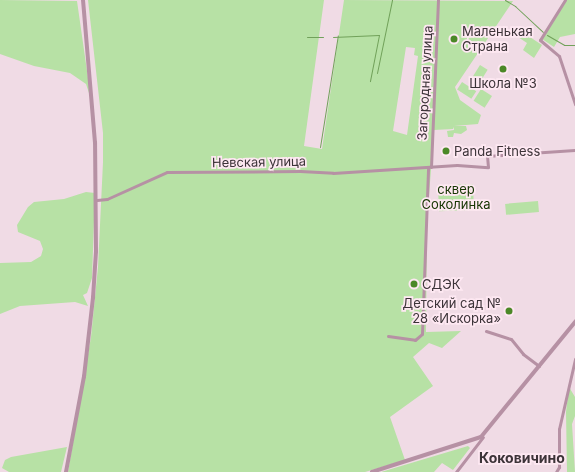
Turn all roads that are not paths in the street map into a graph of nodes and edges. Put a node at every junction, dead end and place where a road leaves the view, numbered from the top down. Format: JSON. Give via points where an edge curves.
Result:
{"nodes":[{"id":1,"x":83,"y":0,"type":"edge"},
{"id":2,"x":438,"y":0,"type":"edge"},
{"id":3,"x":565,"y":0,"type":"edge"},
{"id":4,"x":573,"y":91,"type":"edge"},
{"id":5,"x":575,"y":104,"type":"edge"},
{"id":6,"x":575,"y":150,"type":"edge"},
{"id":7,"x":429,"y":167,"type":"junction"},
{"id":8,"x":97,"y":200,"type":"junction"},
{"id":9,"x":575,"y":322,"type":"edge"},
{"id":10,"x":486,"y":331,"type":"dead end"},
{"id":11,"x":388,"y":336,"type":"dead end"},
{"id":12,"x":575,"y":359,"type":"edge"},
{"id":13,"x":539,"y":366,"type":"junction"},
{"id":14,"x":484,"y":434,"type":"junction"},
{"id":15,"x":471,"y":442,"type":"junction"},
{"id":16,"x":474,"y":448,"type":"junction"},
{"id":17,"x":66,"y":472,"type":"edge"},
{"id":18,"x":372,"y":472,"type":"edge"},
{"id":19,"x":456,"y":472,"type":"edge"},
{"id":20,"x":556,"y":472,"type":"edge"}],
"edges":[{"from":1,"to":8,"type":"street","via":[[93,104]]},
{"from":2,"to":7,"type":"street","name":"Загородная улица"},
{"from":3,"to":4,"type":"street","via":[[540,40],[559,56]]},
{"from":4,"to":5,"type":"street"},
{"from":6,"to":7,"type":"street","name":"Невская улица","via":[[487,156],[488,167],[468,164]]},
{"from":7,"to":8,"type":"street","name":"Невская улица","via":[[333,173],[167,172],[107,199]]},
{"from":7,"to":11,"type":"street","name":"Загородная улица","via":[[422,334],[415,340]]},
{"from":8,"to":17,"type":"street","via":[[93,298],[84,377]]},
{"from":9,"to":13,"type":"street"},
{"from":10,"to":13,"type":"street","via":[[512,339],[523,354]]},
{"from":12,"to":20,"type":"street","via":[[559,429],[559,467]]},
{"from":13,"to":14,"type":"street"},
{"from":14,"to":15,"type":"street"},
{"from":14,"to":16,"type":"street"},
{"from":15,"to":16,"type":"street"},
{"from":15,"to":18,"type":"street"},
{"from":16,"to":19,"type":"street"}]}
